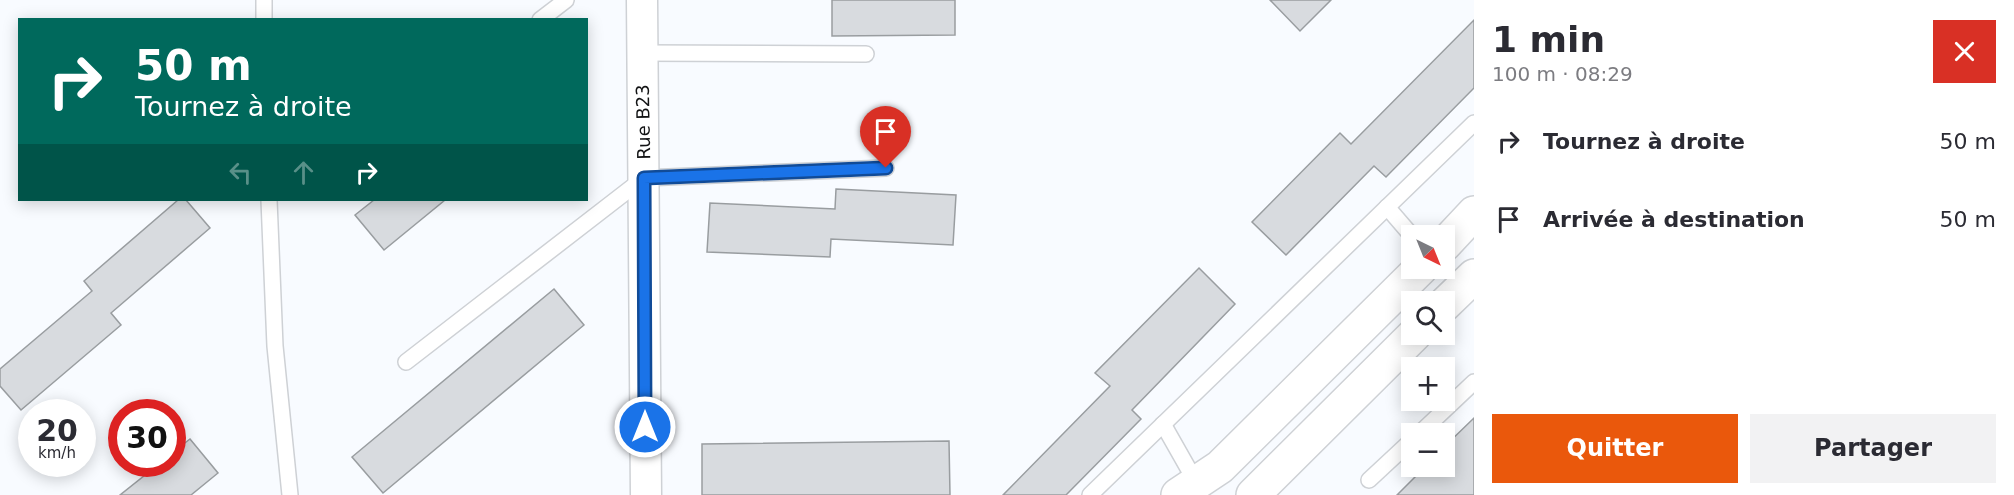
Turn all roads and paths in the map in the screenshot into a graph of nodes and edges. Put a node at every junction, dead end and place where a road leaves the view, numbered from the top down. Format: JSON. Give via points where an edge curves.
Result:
{"nodes":[{"id":1,"x":264,"y":0,"type":"edge"},
{"id":2,"x":566,"y":0,"type":"edge"},
{"id":3,"x":642,"y":0,"type":"edge"},
{"id":4,"x":264,"y":18,"type":"edge"},
{"id":5,"x":543,"y":18,"type":"edge"},
{"id":6,"x":642,"y":53,"type":"junction"},
{"id":7,"x":866,"y":54,"type":"dead end"},
{"id":8,"x":1474,"y":123,"type":"edge"},
{"id":9,"x":886,"y":168,"type":"dead end"},
{"id":10,"x":644,"y":178,"type":"junction"},
{"id":11,"x":269,"y":201,"type":"edge"},
{"id":12,"x":1387,"y":207,"type":"junction"},
{"id":13,"x":1474,"y":213,"type":"edge"},
{"id":14,"x":1403,"y":225,"type":"edge"},
{"id":15,"x":1455,"y":233,"type":"edge"},
{"id":16,"x":1474,"y":276,"type":"edge"},
{"id":17,"x":1410,"y":279,"type":"edge"},
{"id":18,"x":1455,"y":294,"type":"edge"},
{"id":19,"x":1404,"y":345,"type":"edge"},
{"id":20,"x":406,"y":362,"type":"dead end"},
{"id":21,"x":1474,"y":382,"type":"edge"},
{"id":22,"x":1431,"y":423,"type":"edge"},
{"id":23,"x":1163,"y":424,"type":"junction"},
{"id":24,"x":1401,"y":450,"type":"edge"},
{"id":25,"x":1369,"y":480,"type":"dead end"},
{"id":26,"x":1198,"y":482,"type":"edge"},
{"id":27,"x":290,"y":495,"type":"edge"},
{"id":28,"x":646,"y":495,"type":"edge"},
{"id":29,"x":1090,"y":495,"type":"edge"},
{"id":30,"x":1237,"y":495,"type":"edge"},
{"id":31,"x":1253,"y":495,"type":"edge"}],
"edges":[{"from":1,"to":4,"type":"lane"},
{"from":2,"to":5,"type":"lane"},
{"from":3,"to":6,"type":"street","name":"Rue B23"},
{"from":6,"to":7,"type":"lane"},
{"from":6,"to":10,"type":"street","name":"Rue B23"},
{"from":8,"to":12,"type":"lane"},
{"from":9,"to":10,"type":"lane"},
{"from":10,"to":20,"type":"lane"},
{"from":10,"to":28,"type":"street","name":"Rue B23"},
{"from":11,"to":27,"type":"lane","via":[[275,346]]},
{"from":12,"to":14,"type":"lane"},
{"from":12,"to":23,"type":"lane"},
{"from":13,"to":15,"type":"street"},
{"from":16,"to":18,"type":"street"},
{"from":17,"to":26,"type":"street"},
{"from":19,"to":31,"type":"street"},
{"from":21,"to":22,"type":"lane"},
{"from":23,"to":26,"type":"lane"},
{"from":23,"to":29,"type":"lane"},
{"from":24,"to":25,"type":"lane"},
{"from":26,"to":30,"type":"street"}]}
